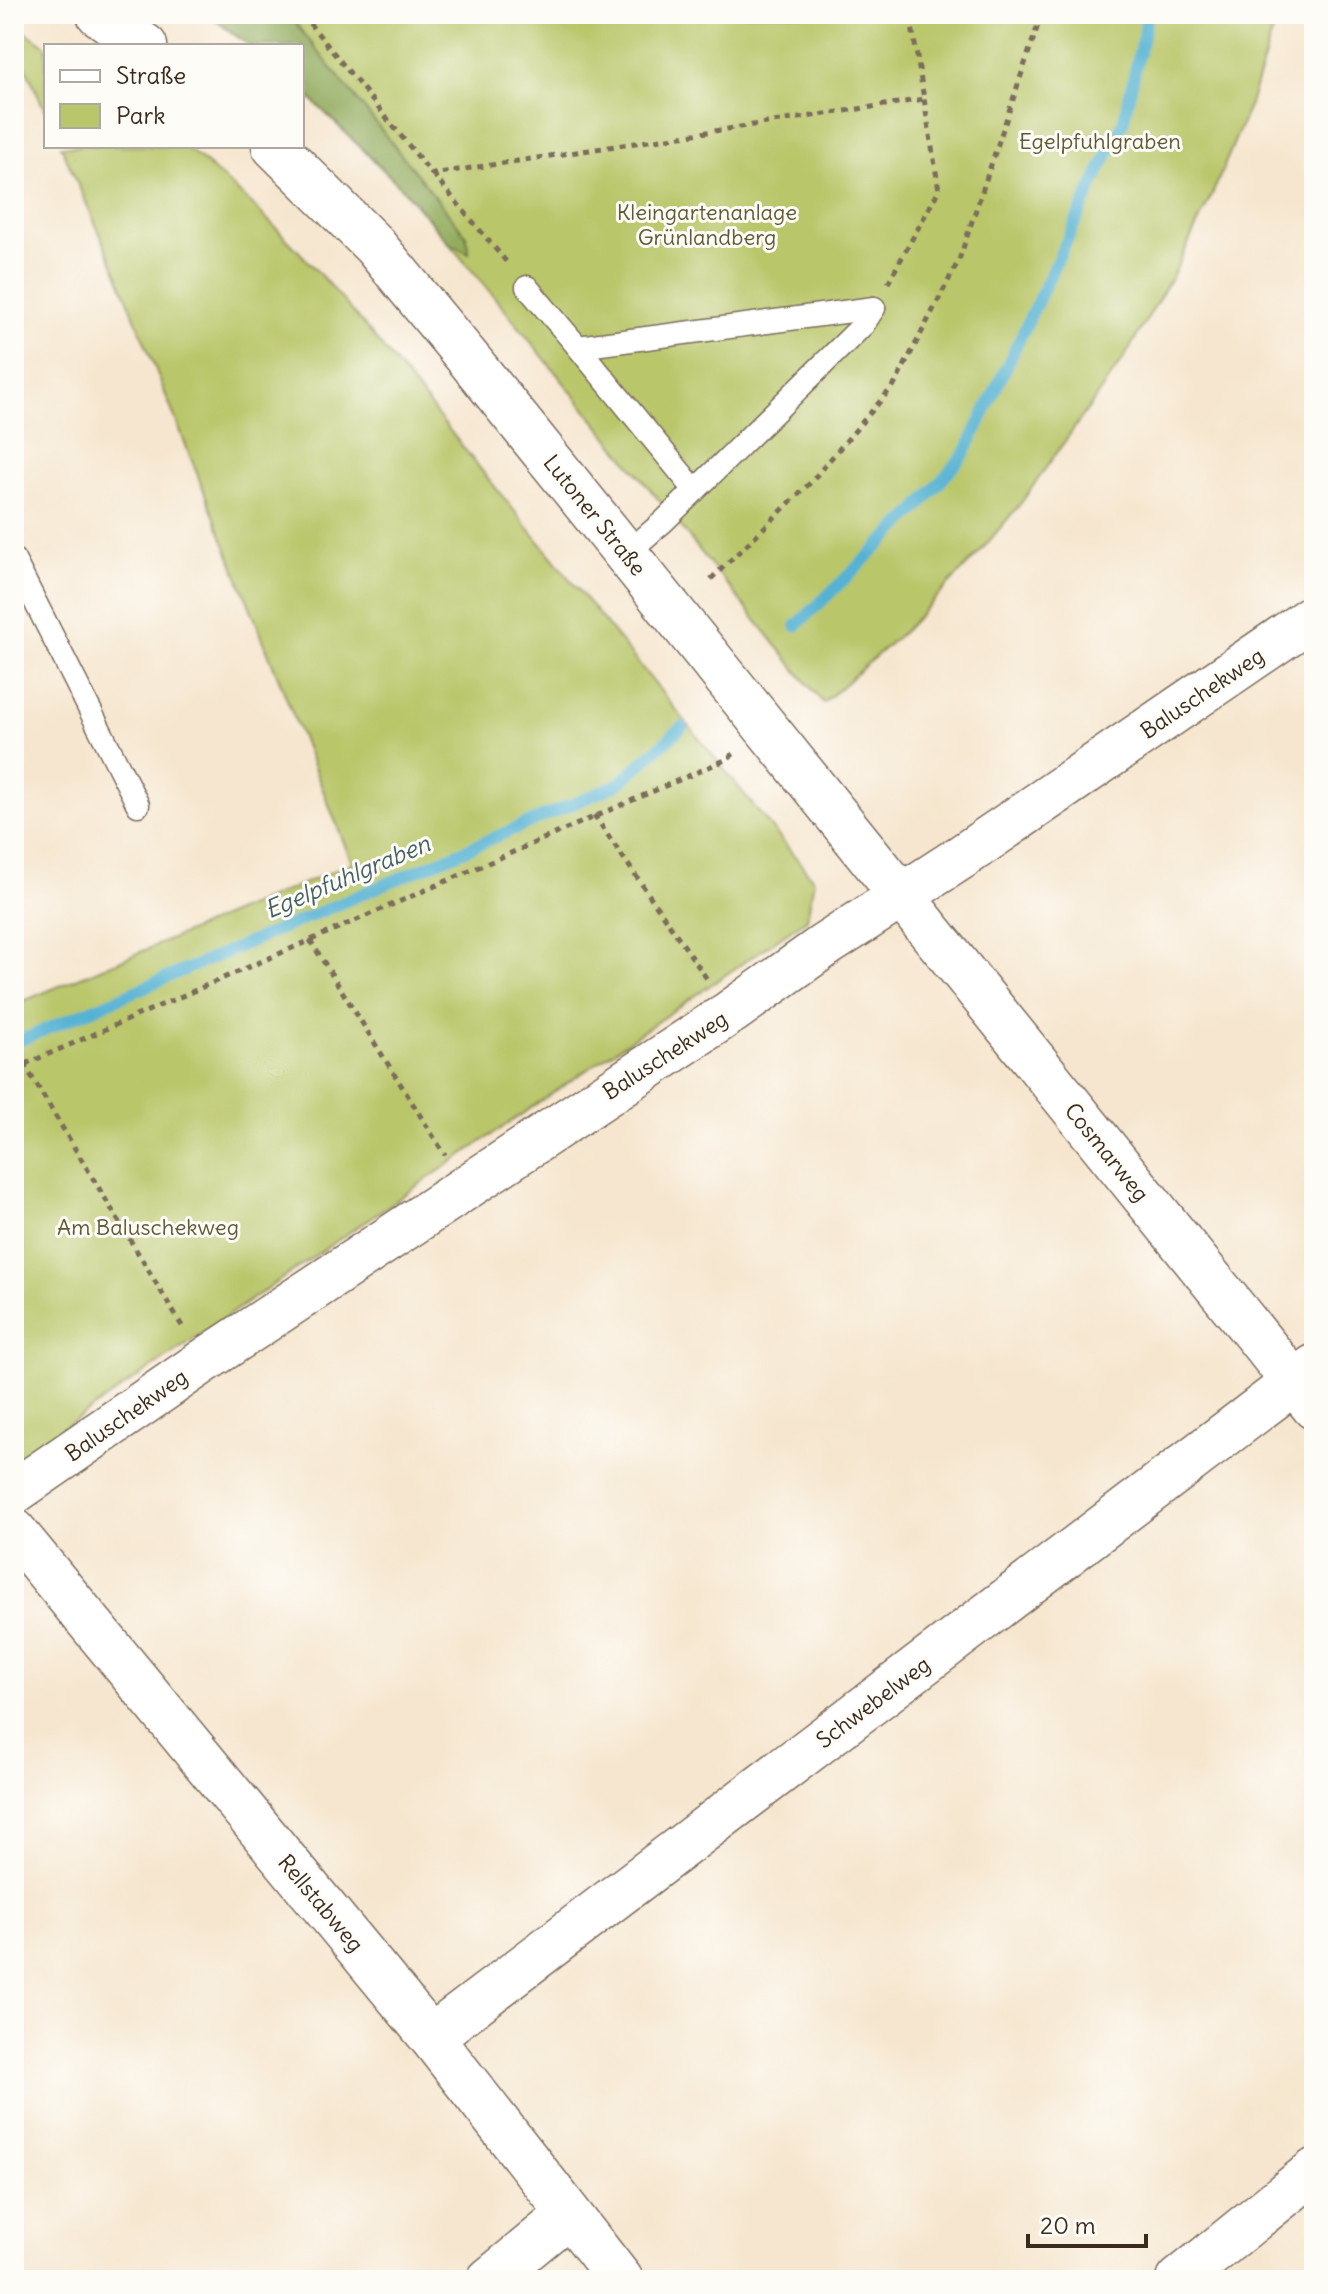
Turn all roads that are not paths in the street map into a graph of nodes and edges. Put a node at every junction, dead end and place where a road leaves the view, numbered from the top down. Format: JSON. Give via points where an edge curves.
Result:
{"nodes":[{"id":1,"x":99,"y":14,"type":"edge"},
{"id":2,"x":142,"y":44,"type":"edge"},
{"id":3,"x":276,"y":148,"type":"edge"},
{"id":4,"x":527,"y":287,"type":"road end"},
{"id":5,"x":578,"y":347,"type":"junction"},
{"id":6,"x":694,"y":489,"type":"junction"},
{"id":7,"x":626,"y":554,"type":"junction"},
{"id":8,"x":14,"y":560,"type":"edge"},
{"id":9,"x":1314,"y":616,"type":"edge"},
{"id":10,"x":138,"y":805,"type":"dead end"},
{"id":11,"x":900,"y":897,"type":"junction"},
{"id":12,"x":1307,"y":1385,"type":"edge"},
{"id":13,"x":14,"y":1492,"type":"edge"},
{"id":14,"x":14,"y":1531,"type":"edge"},
{"id":15,"x":431,"y":2037,"type":"junction"},
{"id":16,"x":1314,"y":2171,"type":"edge"},
{"id":17,"x":568,"y":2215,"type":"junction"},
{"id":18,"x":489,"y":2280,"type":"edge"},
{"id":19,"x":621,"y":2280,"type":"edge"},
{"id":20,"x":1179,"y":2280,"type":"edge"}],
"edges":[{"from":1,"to":2,"type":"street"},
{"from":3,"to":7,"type":"street","name":"Lutoner Straße","via":[[374,245]]},
{"from":4,"to":5,"type":"lane"},
{"from":5,"to":6,"type":"lane"},
{"from":5,"to":6,"type":"lane","via":[[874,308],[863,325]]},
{"from":6,"to":7,"type":"lane"},
{"from":7,"to":11,"type":"street","name":"Lutoner Straße"},
{"from":8,"to":10,"type":"lane"},
{"from":9,"to":11,"type":"street","name":"Baluschekweg"},
{"from":11,"to":12,"type":"street","name":"Cosmarweg"},
{"from":11,"to":13,"type":"street","name":"Baluschekweg"},
{"from":12,"to":15,"type":"street","name":"Schwebelweg"},
{"from":14,"to":15,"type":"street","name":"Rellstabweg"},
{"from":15,"to":17,"type":"street","name":"Rellstabweg"},
{"from":16,"to":20,"type":"street"},
{"from":17,"to":18,"type":"street"},
{"from":17,"to":19,"type":"street","name":"Rellstabweg"}]}
